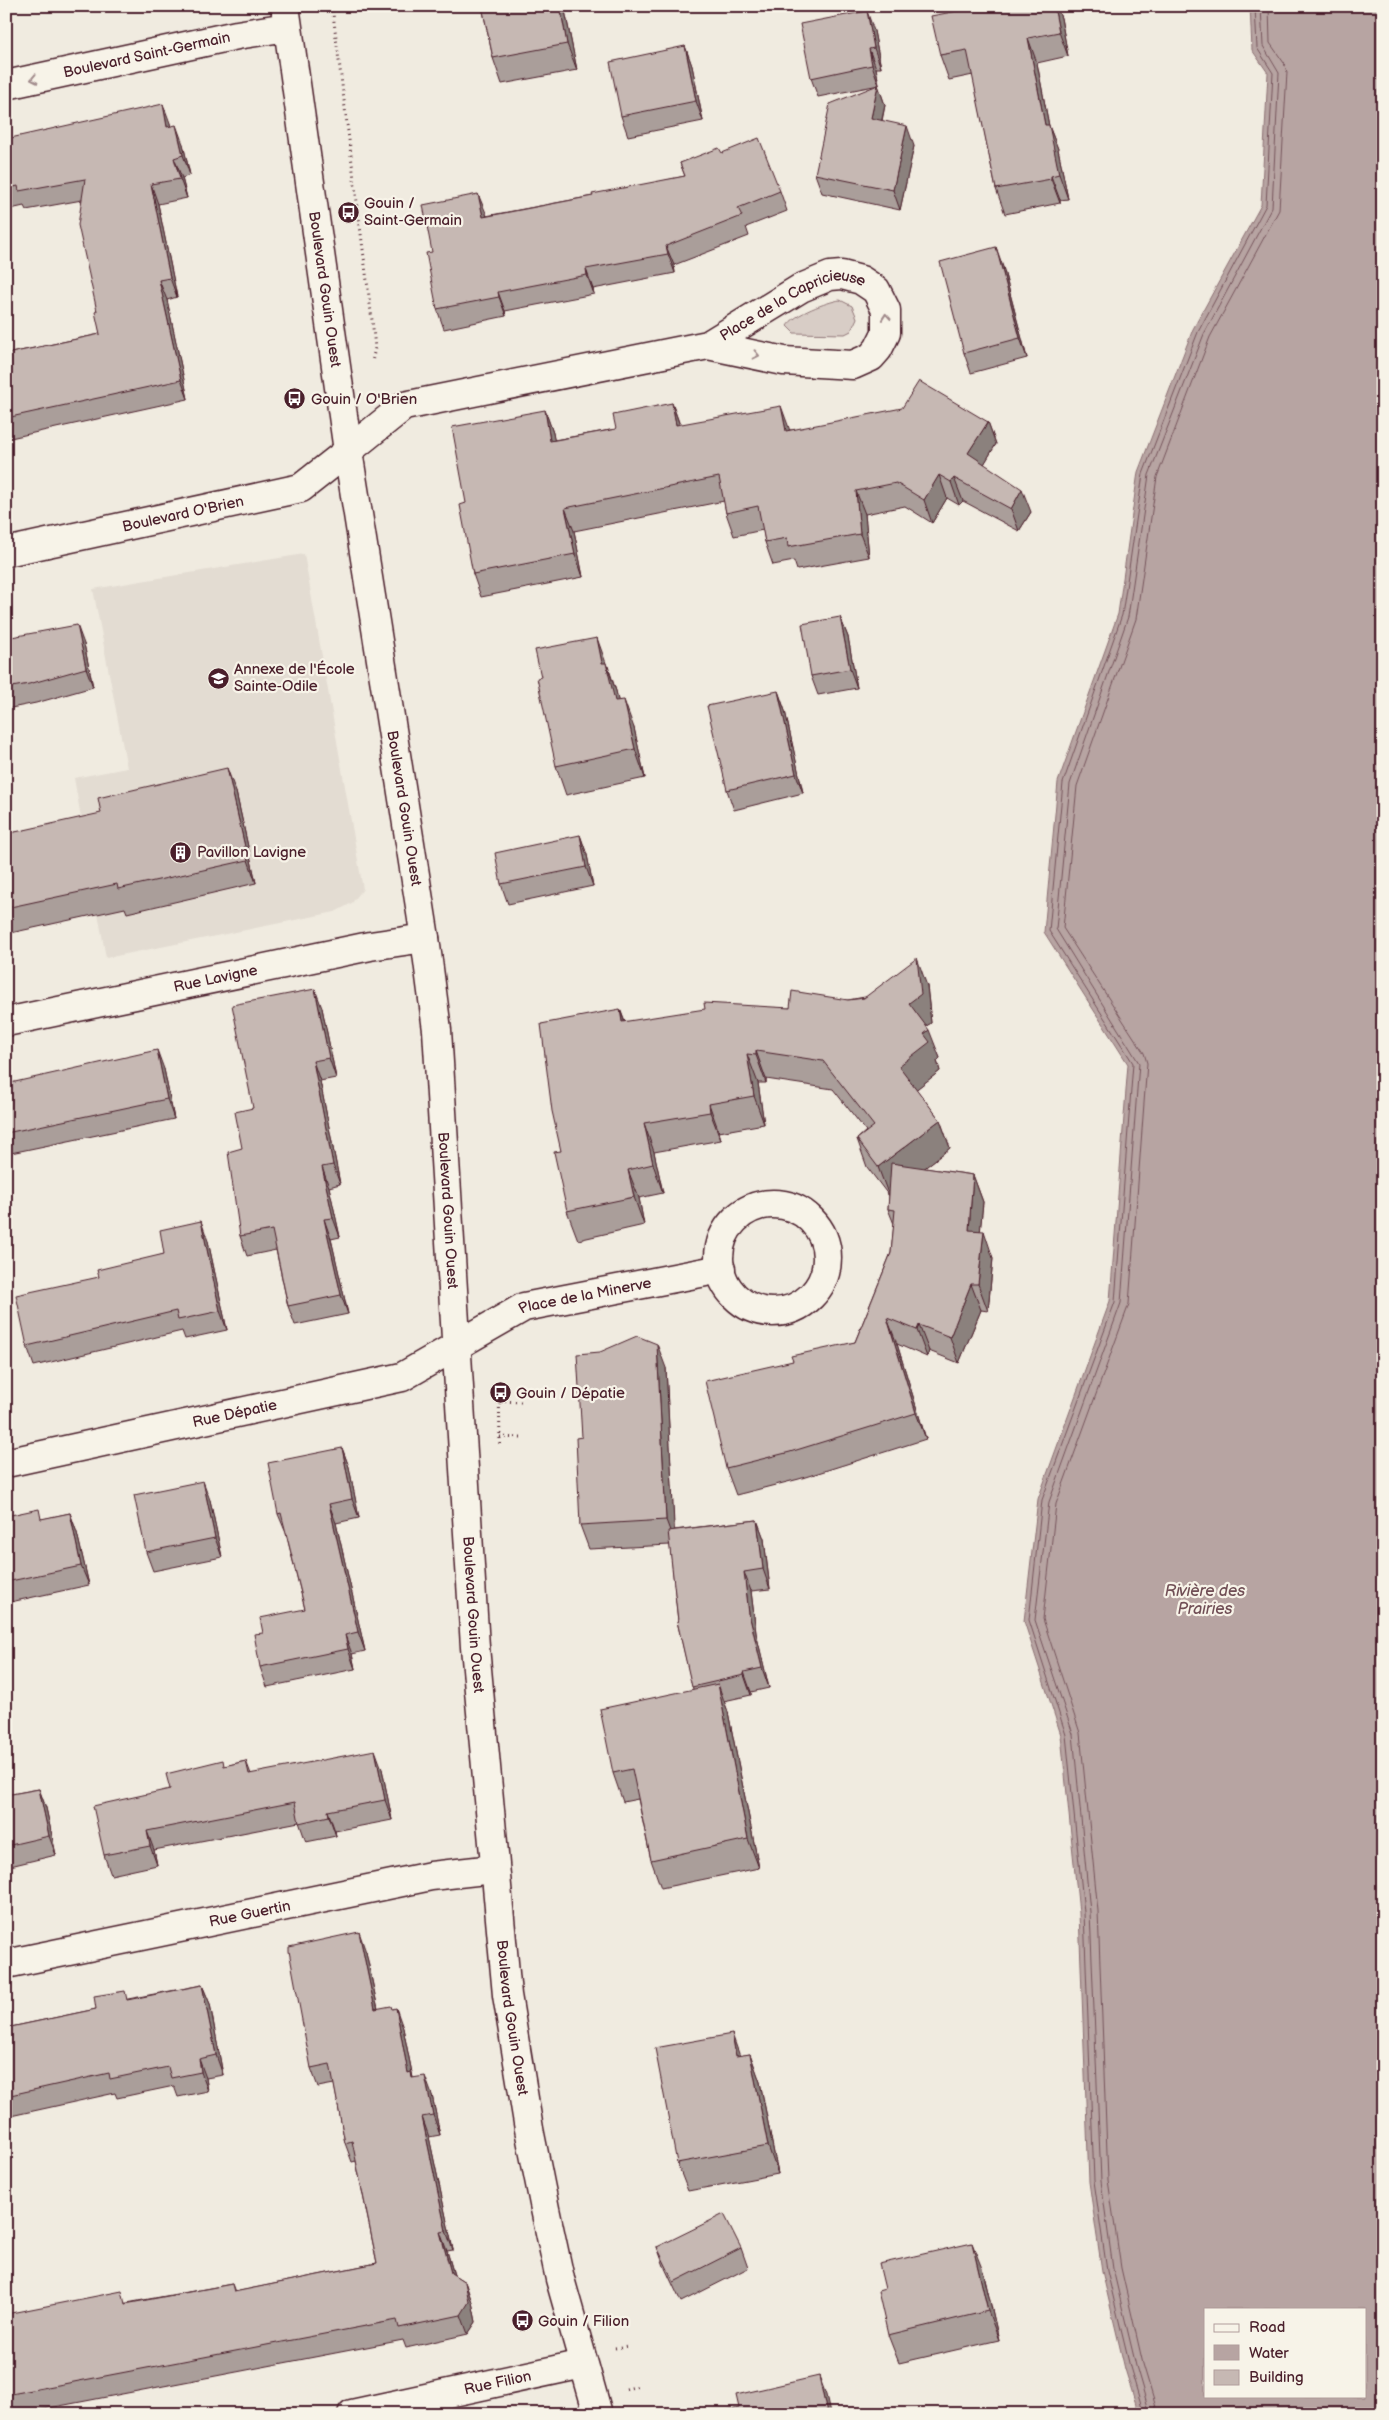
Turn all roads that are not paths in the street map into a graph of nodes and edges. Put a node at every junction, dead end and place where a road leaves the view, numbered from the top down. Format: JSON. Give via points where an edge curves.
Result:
{"nodes":[{"id":1,"x":286,"y":17,"type":"edge"},
{"id":2,"x":6,"y":85,"type":"edge"},
{"id":3,"x":708,"y":345,"type":"junction"},
{"id":4,"x":348,"y":451,"type":"junction"},
{"id":5,"x":6,"y":552,"type":"edge"},
{"id":6,"x":425,"y":938,"type":"junction"},
{"id":7,"x":6,"y":1022,"type":"edge"},
{"id":8,"x":721,"y":1269,"type":"dead end"},
{"id":9,"x":456,"y":1345,"type":"junction"},
{"id":10,"x":6,"y":1463,"type":"edge"},
{"id":11,"x":494,"y":1869,"type":"junction"},
{"id":12,"x":6,"y":1964,"type":"edge"},
{"id":13,"x":583,"y":2364,"type":"junction"},
{"id":14,"x":352,"y":2414,"type":"edge"},
{"id":15,"x":598,"y":2414,"type":"edge"}],
"edges":[{"from":1,"to":2,"type":"street","name":"Boulevard Saint-Germain","one_way":true,"via":[[237,35]]},
{"from":1,"to":4,"type":"street","name":"Boulevard Gouin Ouest"},
{"from":3,"to":3,"type":"street","name":"Place de la Capricieuse","one_way":true,"via":[[784,361],[853,365],[871,357],[878,349],[886,333],[886,310],[876,290],[861,280],[842,275],[830,276],[801,288]]},
{"from":3,"to":4,"type":"street","name":"Place de la Capricieuse","via":[[404,406]]},
{"from":4,"to":5,"type":"street","name":"Boulevard O'Brien","via":[[301,488]]},
{"from":4,"to":6,"type":"street","name":"Boulevard Gouin Ouest"},
{"from":6,"to":7,"type":"street","name":"Rue Lavigne","via":[[370,946]]},
{"from":6,"to":9,"type":"street","name":"Boulevard Gouin Ouest","via":[[441,1082]]},
{"from":8,"to":9,"type":"street","name":"Place de la Minerve","via":[[524,1307]]},
{"from":9,"to":10,"type":"street","name":"Rue Dépatie","via":[[402,1377]]},
{"from":9,"to":11,"type":"street","name":"Boulevard Gouin Ouest","via":[[475,1647]]},
{"from":11,"to":12,"type":"street","name":"Rue Guertin","via":[[431,1876]]},
{"from":11,"to":13,"type":"street","name":"Boulevard Gouin Ouest","via":[[507,1994],[529,2129],[560,2279]]},
{"from":13,"to":14,"type":"street","name":"Rue Filion"},
{"from":13,"to":15,"type":"street","name":"Boulevard Gouin Ouest"}]}
